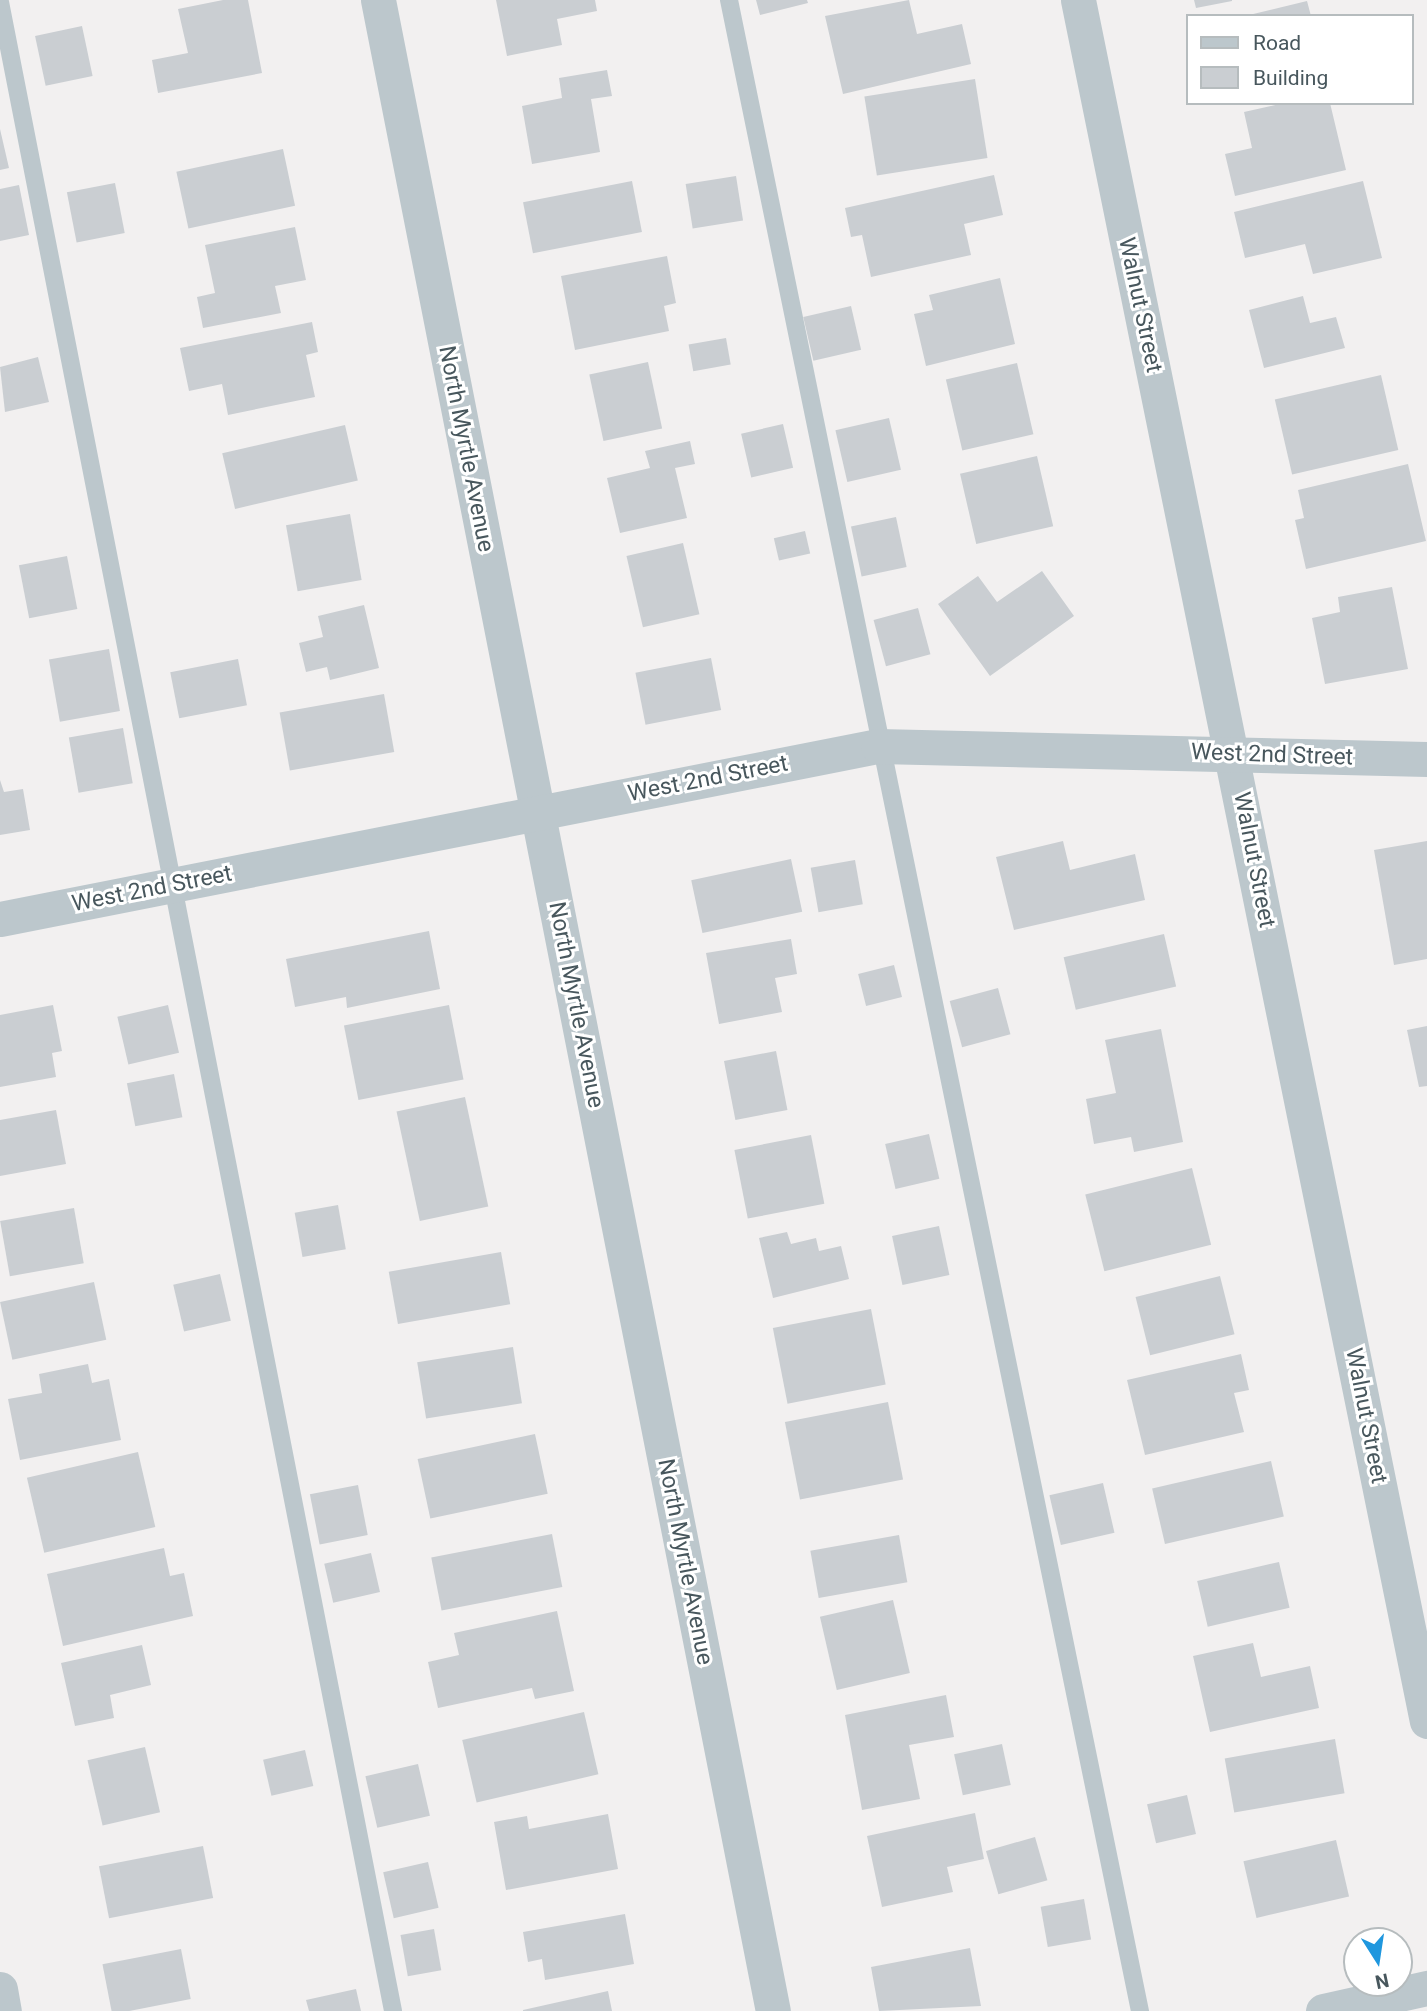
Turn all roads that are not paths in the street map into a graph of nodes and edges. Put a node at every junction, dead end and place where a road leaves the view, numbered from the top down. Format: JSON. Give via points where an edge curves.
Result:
{"nodes":[{"id":1,"x":378,"y":0,"type":"edge"},
{"id":2,"x":729,"y":0,"type":"edge"},
{"id":3,"x":1078,"y":0,"type":"edge"},
{"id":4,"x":0,"y":2,"type":"edge"},
{"id":5,"x":877,"y":746,"type":"junction"},
{"id":6,"x":1232,"y":754,"type":"junction"},
{"id":7,"x":1427,"y":760,"type":"edge"},
{"id":8,"x":538,"y":813,"type":"junction"},
{"id":9,"x":171,"y":886,"type":"junction"},
{"id":10,"x":0,"y":919,"type":"edge"},
{"id":11,"x":1427,"y":1721,"type":"edge"},
{"id":12,"x":1427,"y":1988,"type":"edge"},
{"id":13,"x":0,"y":1989,"type":"edge"},
{"id":14,"x":4,"y":2011,"type":"edge"},
{"id":15,"x":393,"y":2011,"type":"edge"},
{"id":16,"x":772,"y":2011,"type":"edge"},
{"id":17,"x":1140,"y":2011,"type":"edge"},
{"id":18,"x":1323,"y":2011,"type":"edge"}],
"edges":[{"from":1,"to":8,"type":"street","name":"North Myrtle Avenue"},
{"from":2,"to":5,"type":"lane"},
{"from":3,"to":6,"type":"street","name":"Walnut Street"},
{"from":4,"to":9,"type":"lane"},
{"from":5,"to":6,"type":"street","name":"West 2nd Street"},
{"from":5,"to":8,"type":"street","name":"West 2nd Street"},
{"from":5,"to":17,"type":"lane"},
{"from":6,"to":7,"type":"street","name":"West 2nd Street"},
{"from":6,"to":11,"type":"street","name":"Walnut Street"},
{"from":8,"to":9,"type":"street","name":"West 2nd Street"},
{"from":8,"to":16,"type":"street","name":"North Myrtle Avenue"},
{"from":9,"to":10,"type":"street","name":"West 2nd Street"},
{"from":9,"to":15,"type":"lane"},
{"from":12,"to":18,"type":"street"},
{"from":13,"to":14,"type":"street"}]}
